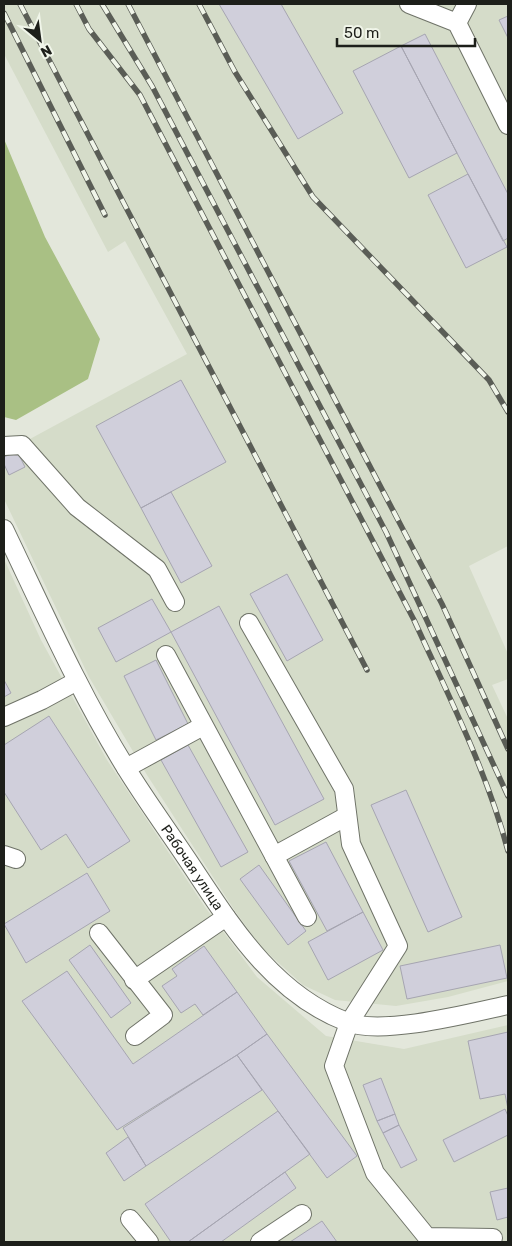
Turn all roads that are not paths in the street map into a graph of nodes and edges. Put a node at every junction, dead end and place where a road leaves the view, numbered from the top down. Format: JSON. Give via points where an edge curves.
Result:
{"nodes":[{"id":1,"x":409,"y":4,"type":"edge"},
{"id":2,"x":467,"y":4,"type":"edge"},
{"id":3,"x":458,"y":23,"type":"junction"},
{"id":4,"x":508,"y":125,"type":"edge"},
{"id":5,"x":4,"y":446,"type":"edge"},
{"id":6,"x":4,"y":529,"type":"edge"},
{"id":7,"x":175,"y":602,"type":"dead end"},
{"id":8,"x":249,"y":623,"type":"dead end"},
{"id":9,"x":166,"y":655,"type":"dead end"},
{"id":10,"x":77,"y":681,"type":"junction"},
{"id":11,"x":4,"y":717,"type":"edge"},
{"id":12,"x":203,"y":726,"type":"junction"},
{"id":13,"x":126,"y":768,"type":"junction"},
{"id":14,"x":347,"y":816,"type":"junction"},
{"id":15,"x":274,"y":856,"type":"junction"},
{"id":16,"x":226,"y":917,"type":"junction"},
{"id":17,"x":307,"y":917,"type":"dead end"},
{"id":18,"x":99,"y":933,"type":"dead end"},
{"id":19,"x":134,"y":980,"type":"junction"},
{"id":20,"x":508,"y":1005,"type":"edge"},
{"id":21,"x":349,"y":1023,"type":"junction"},
{"id":22,"x":136,"y":1036,"type":"dead end"},
{"id":23,"x":302,"y":1214,"type":"dead end"},
{"id":24,"x":130,"y":1219,"type":"dead end"},
{"id":25,"x":493,"y":1238,"type":"dead end"},
{"id":26,"x":149,"y":1242,"type":"edge"},
{"id":27,"x":260,"y":1242,"type":"edge"}],
"edges":[{"from":1,"to":3,"type":"street"},
{"from":2,"to":3,"type":"street"},
{"from":3,"to":4,"type":"street"},
{"from":5,"to":7,"type":"street","via":[[22,445],[76,507],[157,569]]},
{"from":6,"to":10,"type":"street","name":"Рабочая улица"},
{"from":8,"to":14,"type":"street","via":[[344,789]]},
{"from":9,"to":12,"type":"street"},
{"from":10,"to":11,"type":"street"},
{"from":10,"to":13,"type":"street","name":"Рабочая улица"},
{"from":12,"to":13,"type":"street"},
{"from":12,"to":15,"type":"street"},
{"from":13,"to":16,"type":"street","name":"Рабочая улица"},
{"from":14,"to":15,"type":"street"},
{"from":14,"to":21,"type":"street","via":[[351,844],[398,946]]},
{"from":15,"to":17,"type":"street"},
{"from":16,"to":19,"type":"street"},
{"from":16,"to":21,"type":"street","name":"Рабочая улица","via":[[268,970],[292,991]]},
{"from":18,"to":19,"type":"street"},
{"from":19,"to":22,"type":"street","via":[[163,1015]]},
{"from":20,"to":21,"type":"street","name":"Рабочая улица","via":[[408,1023],[371,1026]]},
{"from":21,"to":25,"type":"street","via":[[334,1066],[375,1173],[427,1237]]},
{"from":23,"to":27,"type":"street"},
{"from":24,"to":26,"type":"street"}]}
